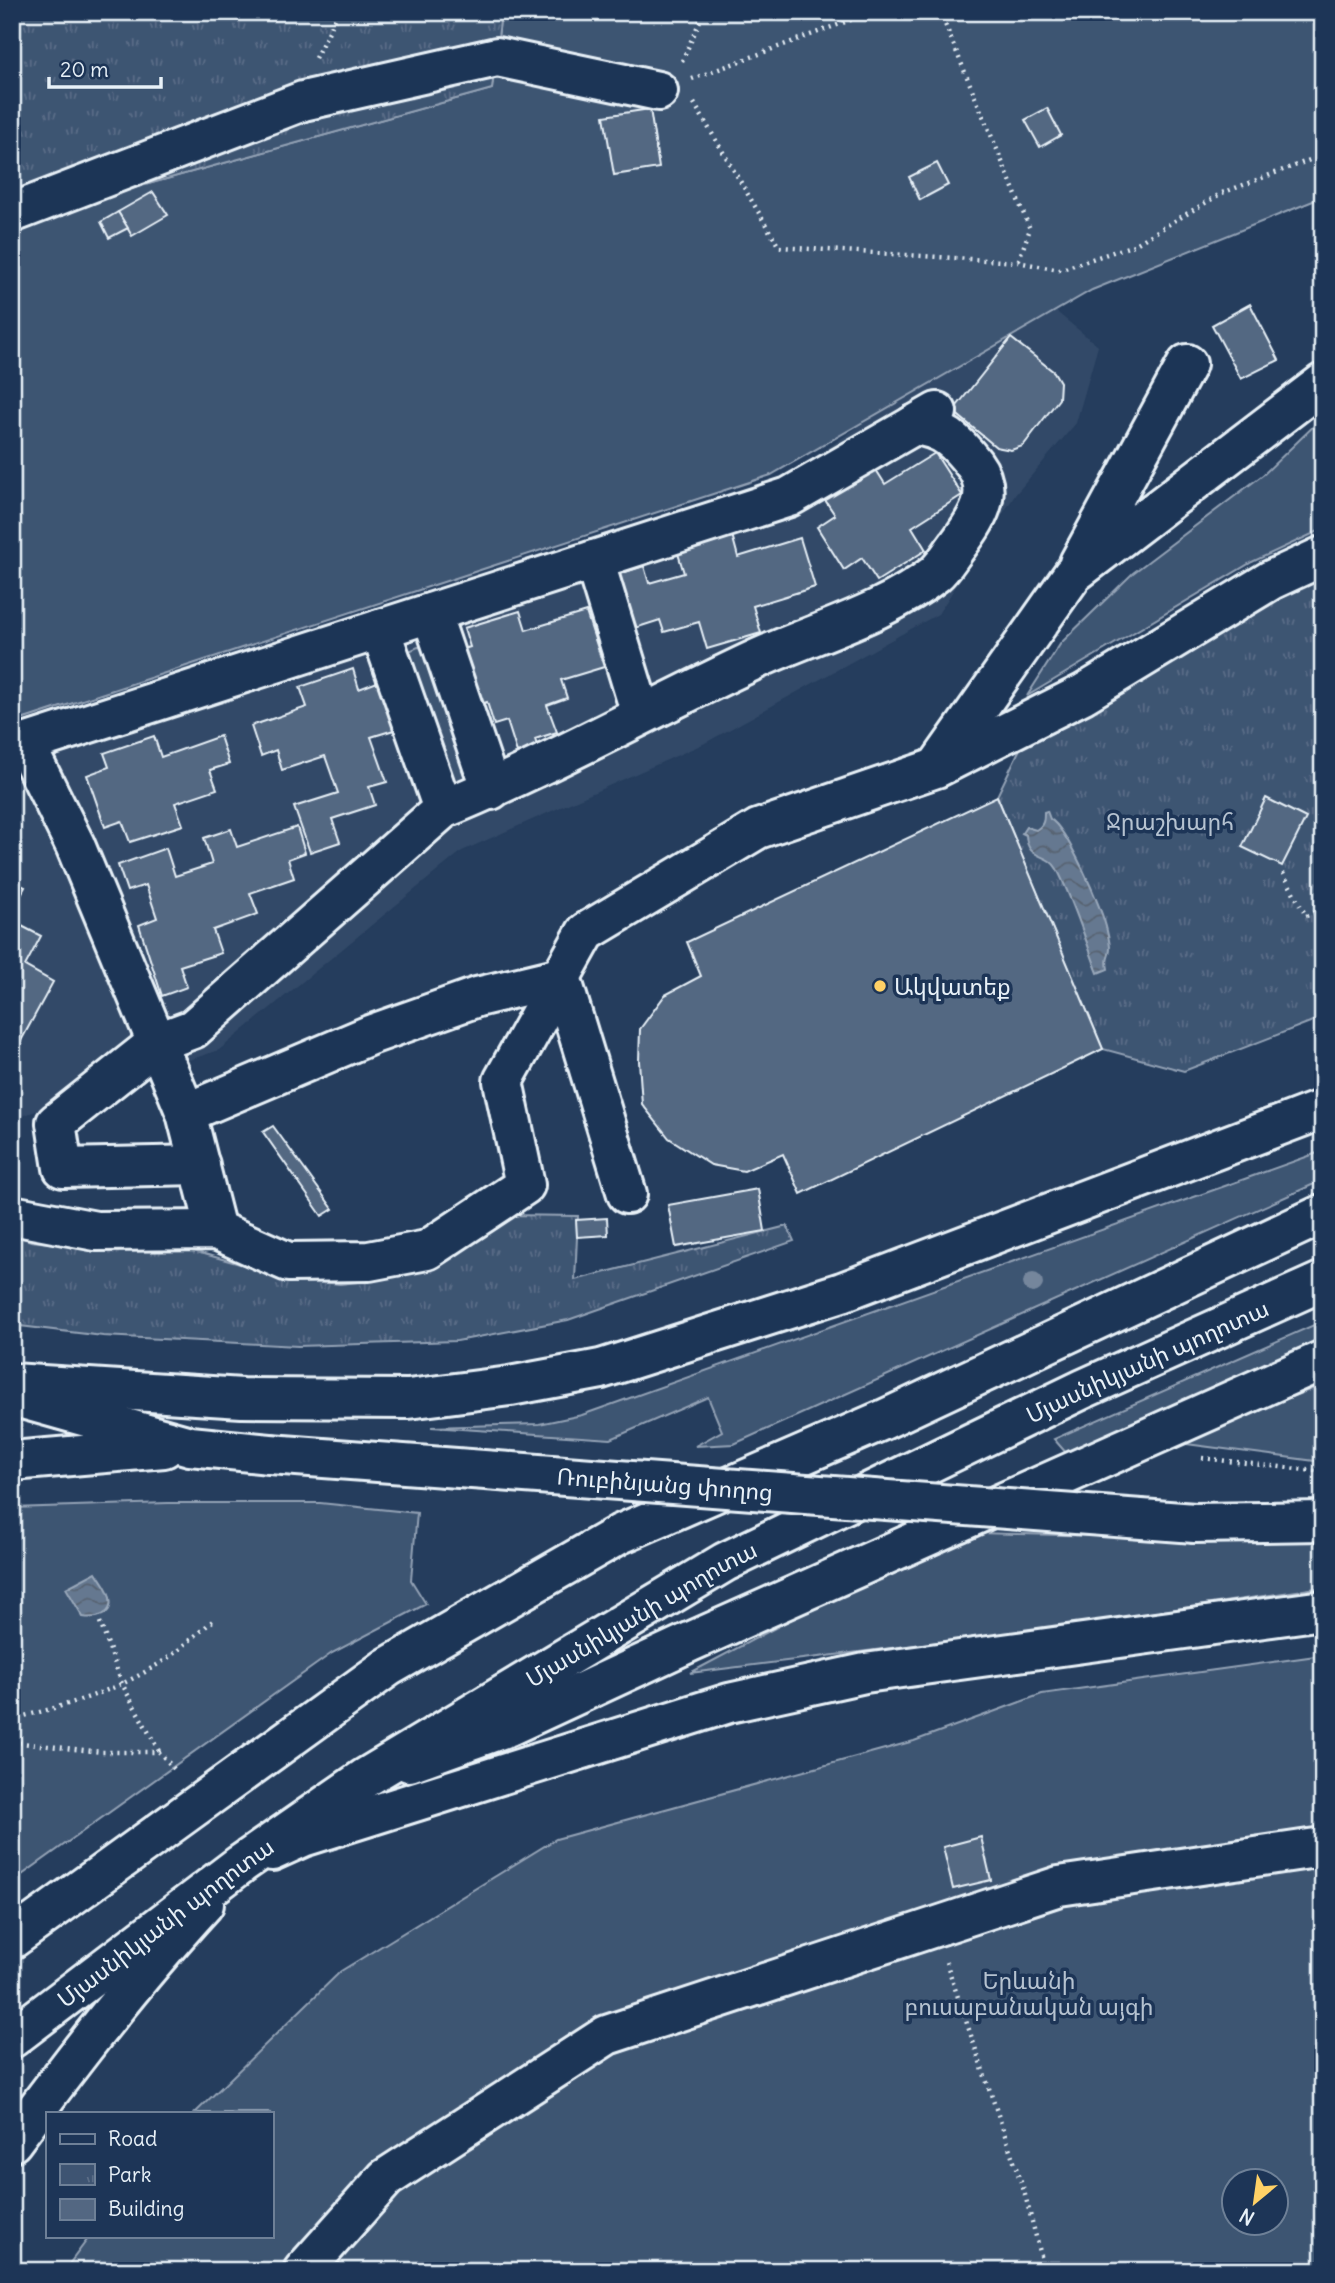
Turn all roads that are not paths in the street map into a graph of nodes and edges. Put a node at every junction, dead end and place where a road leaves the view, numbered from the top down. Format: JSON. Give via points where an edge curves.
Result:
{"nodes":[{"id":1,"x":664,"y":89,"type":"road end"},
{"id":2,"x":12,"y":213,"type":"edge"},
{"id":3,"x":1187,"y":364,"type":"dead end"},
{"id":4,"x":1323,"y":383,"type":"edge"},
{"id":5,"x":947,"y":406,"type":"dead end"},
{"id":6,"x":914,"y":425,"type":"junction"},
{"id":7,"x":1323,"y":556,"type":"edge"},
{"id":8,"x":594,"y":560,"type":"junction"},
{"id":9,"x":1073,"y":574,"type":"junction"},
{"id":10,"x":431,"y":613,"type":"junction"},
{"id":11,"x":380,"y":629,"type":"junction"},
{"id":12,"x":641,"y":714,"type":"junction"},
{"id":13,"x":18,"y":746,"type":"edge"},
{"id":14,"x":936,"y":768,"type":"junction"},
{"id":15,"x":491,"y":790,"type":"junction"},
{"id":16,"x":443,"y":809,"type":"junction"},
{"id":17,"x":561,"y":976,"type":"junction"},
{"id":18,"x":158,"y":1042,"type":"junction"},
{"id":19,"x":1323,"y":1109,"type":"edge"},
{"id":20,"x":186,"y":1113,"type":"junction"},
{"id":21,"x":200,"y":1165,"type":"junction"},
{"id":22,"x":627,"y":1194,"type":"dead end"},
{"id":23,"x":1323,"y":1214,"type":"edge"},
{"id":24,"x":12,"y":1215,"type":"edge"},
{"id":25,"x":216,"y":1230,"type":"junction"},
{"id":26,"x":1323,"y":1281,"type":"edge"},
{"id":27,"x":1323,"y":1360,"type":"edge"},
{"id":28,"x":12,"y":1383,"type":"edge"},
{"id":29,"x":12,"y":1397,"type":"edge"},
{"id":30,"x":190,"y":1446,"type":"junction"},
{"id":31,"x":12,"y":1461,"type":"edge"},
{"id":32,"x":1323,"y":1521,"type":"edge"},
{"id":33,"x":1323,"y":1610,"type":"edge"},
{"id":34,"x":365,"y":1778,"type":"junction"},
{"id":35,"x":1323,"y":1847,"type":"edge"},
{"id":36,"x":242,"y":1864,"type":"junction"},
{"id":37,"x":12,"y":1939,"type":"edge"},
{"id":38,"x":12,"y":2038,"type":"edge"},
{"id":39,"x":12,"y":2142,"type":"edge"},
{"id":40,"x":303,"y":2271,"type":"edge"}],
"edges":[{"from":1,"to":2,"type":"main road","via":[[497,57],[303,101]]},
{"from":3,"to":9,"type":"main road"},
{"from":4,"to":9,"type":"main road"},
{"from":5,"to":6,"type":"main road"},
{"from":6,"to":8,"type":"main road","via":[[789,497]]},
{"from":6,"to":12,"type":"main road","via":[[933,428],[950,438],[977,468],[984,486],[976,518],[938,572],[901,597]]},
{"from":7,"to":14,"type":"main road","via":[[1271,580],[1083,694]]},
{"from":8,"to":10,"type":"main road"},
{"from":8,"to":12,"type":"main road"},
{"from":9,"to":14,"type":"main road"},
{"from":10,"to":11,"type":"main road"},
{"from":10,"to":15,"type":"main road"},
{"from":11,"to":13,"type":"main road"},
{"from":11,"to":16,"type":"main road"},
{"from":12,"to":15,"type":"main road"},
{"from":13,"to":18,"type":"main road","via":[[75,845]]},
{"from":14,"to":17,"type":"main road","via":[[758,829],[586,932]]},
{"from":15,"to":16,"type":"main road"},
{"from":16,"to":18,"type":"main road","via":[[193,1029]]},
{"from":17,"to":20,"type":"main road","via":[[477,997],[370,1035]]},
{"from":17,"to":22,"type":"main road"},
{"from":17,"to":25,"type":"main road","via":[[503,1081],[525,1185],[427,1250],[369,1262],[288,1262]]},
{"from":18,"to":20,"type":"main road"},
{"from":18,"to":21,"type":"main road","via":[[57,1123],[63,1168]]},
{"from":19,"to":28,"type":"main road","via":[[842,1292],[601,1369],[408,1399],[242,1398]]},
{"from":20,"to":21,"type":"main road"},
{"from":21,"to":25,"type":"main road"},
{"from":23,"to":37,"type":"main road","via":[[883,1420],[620,1534],[388,1667]]},
{"from":24,"to":25,"type":"main road","via":[[96,1231]]},
{"from":26,"to":34,"type":"main road","name":"Մյասնիկյանի պողոտա","via":[[1083,1389],[725,1562]]},
{"from":27,"to":34,"type":"main road","via":[[509,1726]]},
{"from":29,"to":30,"type":"main road","name":"Ռուբինյանց փողոց"},
{"from":30,"to":31,"type":"main road"},
{"from":30,"to":32,"type":"main road","name":"Ռուբինյանց փողոց","bridge":true,"via":[[1195,1523]]},
{"from":33,"to":36,"type":"main road","via":[[865,1673],[729,1703],[303,1837]]},
{"from":34,"to":36,"type":"main road","name":"Մյասնիկյանի պողոտա"},
{"from":35,"to":40,"type":"main road","via":[[1059,1886],[607,2035],[386,2178]]},
{"from":36,"to":38,"type":"main road","name":"Մյասնիկյանի պողոտա"},
{"from":36,"to":39,"type":"main road","via":[[152,1962]]}]}
